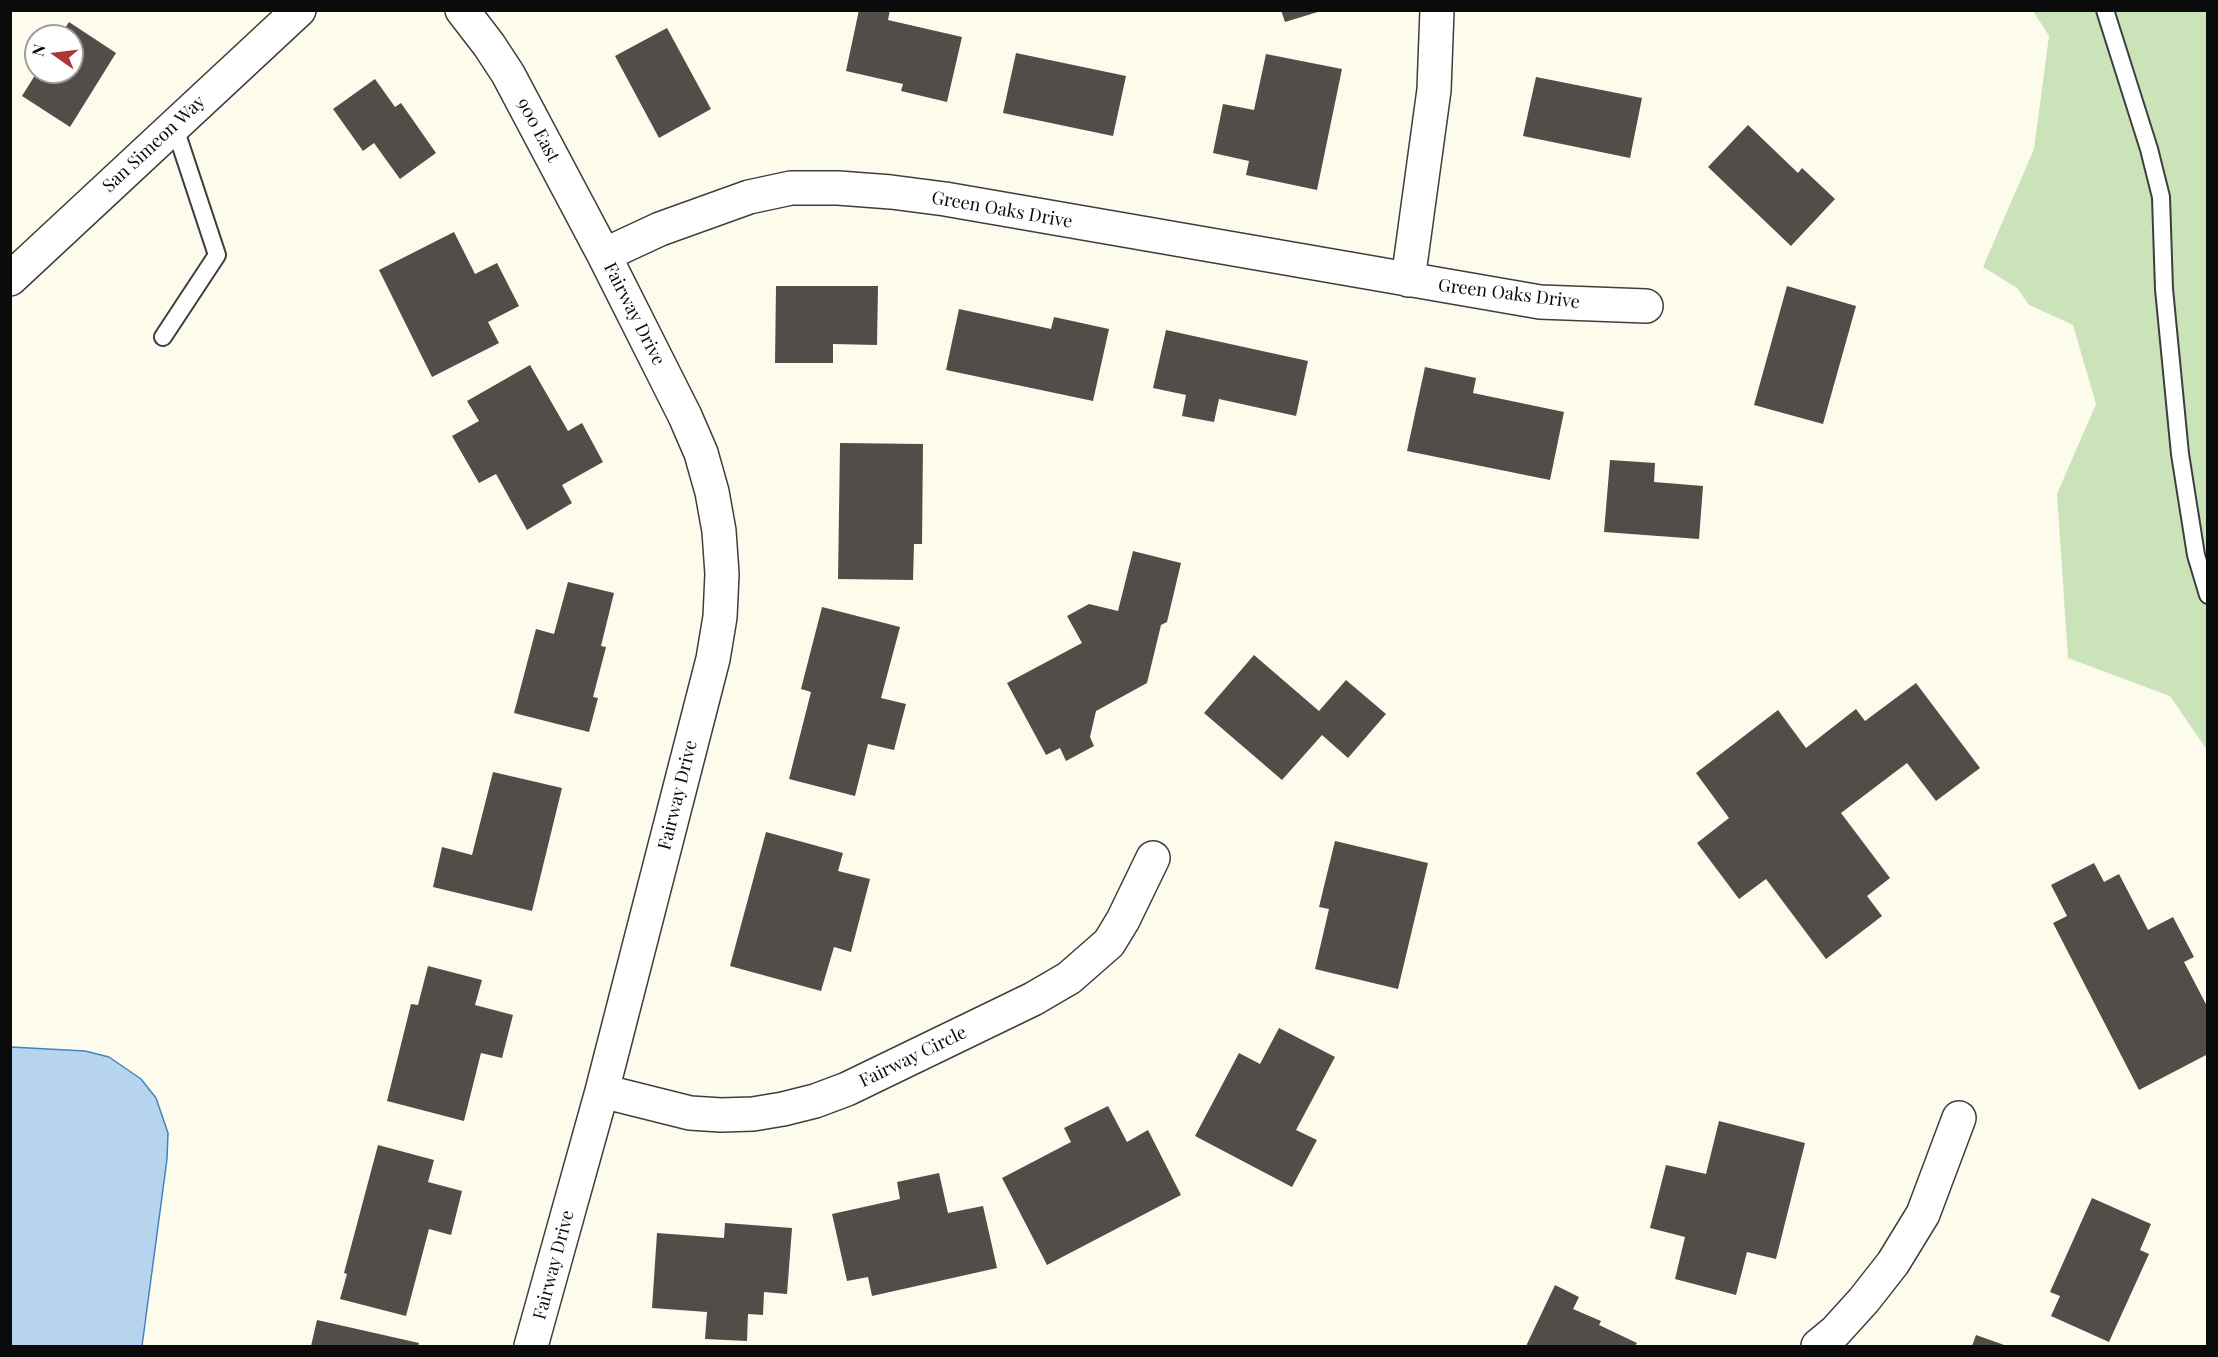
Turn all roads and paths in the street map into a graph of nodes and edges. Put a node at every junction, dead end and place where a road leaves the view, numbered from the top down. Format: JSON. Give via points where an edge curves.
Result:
{"nodes":[{"id":1,"x":298,"y":10,"type":"edge"},
{"id":2,"x":462,"y":10,"type":"edge"},
{"id":3,"x":1437,"y":10,"type":"edge"},
{"id":4,"x":2105,"y":10,"type":"edge"},
{"id":5,"x":174,"y":125,"type":"junction"},
{"id":6,"x":604,"y":255,"type":"junction"},
{"id":7,"x":10,"y":279,"type":"edge"},
{"id":8,"x":1408,"y":280,"type":"junction"},
{"id":9,"x":1646,"y":306,"type":"dead end"},
{"id":10,"x":164,"y":337,"type":"dead end"},
{"id":11,"x":2205,"y":574,"type":"edge"},
{"id":12,"x":2208,"y":595,"type":"edge"},
{"id":13,"x":1153,"y":858,"type":"dead end"},
{"id":14,"x":602,"y":1091,"type":"junction"},
{"id":15,"x":1959,"y":1118,"type":"dead end"},
{"id":16,"x":531,"y":1347,"type":"edge"},
{"id":17,"x":1818,"y":1347,"type":"edge"}],
"edges":[{"from":1,"to":5,"type":"street","name":"San Simeon Way"},
{"from":2,"to":6,"type":"street","name":"900 East","via":[[508,74]]},
{"from":3,"to":8,"type":"street","via":[[1434,90]]},
{"from":4,"to":11,"type":"lane","via":[[2161,197],[2164,289],[2180,454],[2196,555]]},
{"from":5,"to":7,"type":"street","name":"San Simeon Way"},
{"from":5,"to":10,"type":"lane","via":[[217,255]]},
{"from":6,"to":8,"type":"street","name":"Green Oaks Drive","via":[[669,225],[749,197],[792,188],[838,188],[945,200]]},
{"from":6,"to":14,"type":"street","name":"Fairway Drive","via":[[701,453],[719,531],[722,574],[713,659]]},
{"from":8,"to":9,"type":"street","name":"Green Oaks Drive","via":[[1540,302]]},
{"from":11,"to":12,"type":"lane"},
{"from":13,"to":14,"type":"street","name":"Fairway Circle","via":[[1109,943],[1070,978],[847,1089],[783,1109],[720,1115],[690,1113]]},
{"from":14,"to":16,"type":"street","name":"Fairway Drive"},
{"from":15,"to":17,"type":"street","via":[[1923,1214],[1893,1263],[1857,1308]]}]}
